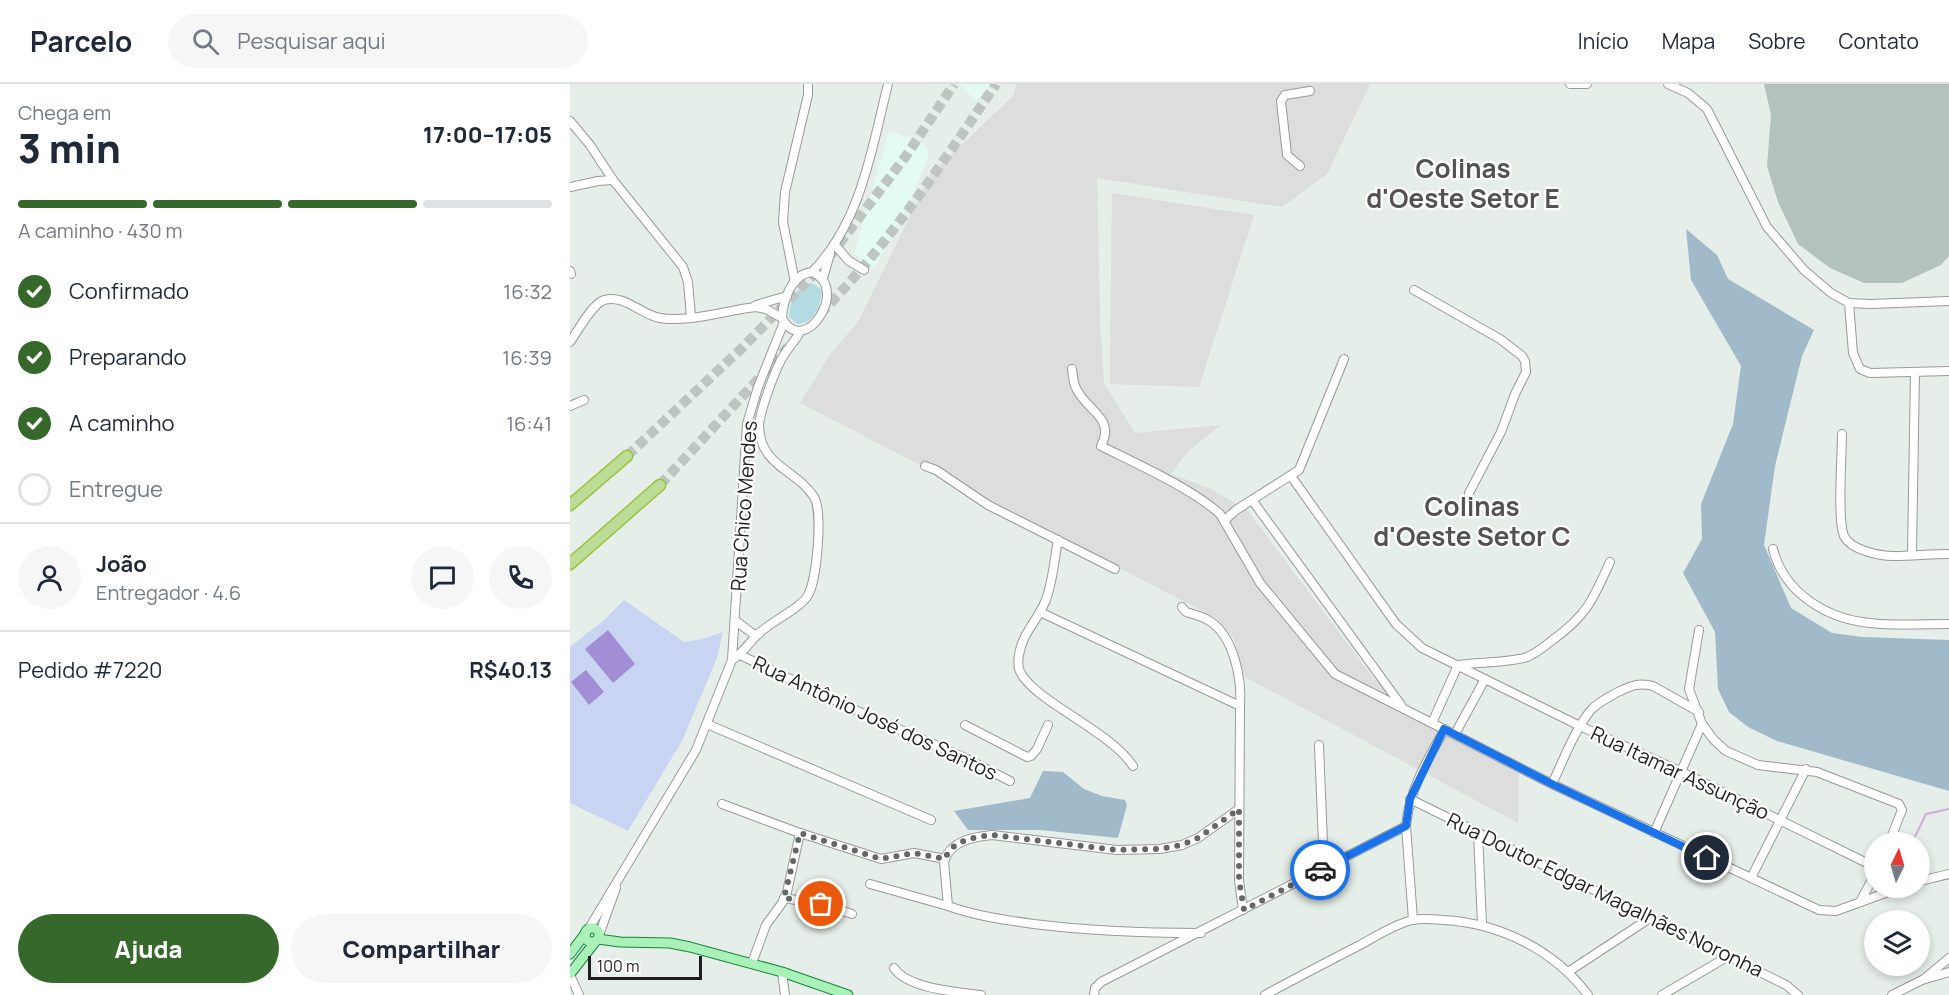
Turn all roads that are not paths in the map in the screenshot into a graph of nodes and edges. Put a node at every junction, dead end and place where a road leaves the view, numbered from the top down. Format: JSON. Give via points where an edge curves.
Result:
{"nodes":[{"id":1,"x":808,"y":84,"type":"edge"},
{"id":2,"x":888,"y":84,"type":"edge"},
{"id":3,"x":1570,"y":84,"type":"edge"},
{"id":4,"x":1587,"y":84,"type":"edge"},
{"id":5,"x":1668,"y":84,"type":"edge"},
{"id":6,"x":1686,"y":84,"type":"edge"},
{"id":7,"x":1310,"y":91,"type":"dead end"},
{"id":8,"x":1688,"y":93,"type":"junction"},
{"id":9,"x":570,"y":121,"type":"edge"},
{"id":10,"x":1300,"y":166,"type":"dead end"},
{"id":11,"x":612,"y":180,"type":"junction"},
{"id":12,"x":570,"y":187,"type":"edge"},
{"id":13,"x":832,"y":247,"type":"junction"},
{"id":14,"x":864,"y":270,"type":"dead end"},
{"id":15,"x":813,"y":272,"type":"junction"},
{"id":16,"x":823,"y":278,"type":"junction"},
{"id":17,"x":795,"y":282,"type":"junction"},
{"id":18,"x":1414,"y":290,"type":"dead end"},
{"id":19,"x":787,"y":296,"type":"junction"},
{"id":20,"x":1949,"y":301,"type":"edge"},
{"id":21,"x":1849,"y":303,"type":"junction"},
{"id":22,"x":746,"y":308,"type":"junction"},
{"id":23,"x":691,"y":317,"type":"junction"},
{"id":24,"x":783,"y":320,"type":"junction"},
{"id":25,"x":800,"y":332,"type":"junction"},
{"id":26,"x":570,"y":342,"type":"edge"},
{"id":27,"x":1344,"y":359,"type":"dead end"},
{"id":28,"x":1072,"y":369,"type":"dead end"},
{"id":29,"x":1949,"y":371,"type":"edge"},
{"id":30,"x":1915,"y":372,"type":"junction"},
{"id":31,"x":584,"y":400,"type":"dead end"},
{"id":32,"x":570,"y":406,"type":"edge"},
{"id":33,"x":1842,"y":434,"type":"dead end"},
{"id":34,"x":627,"y":456,"type":"tunnel mouth"},
{"id":35,"x":925,"y":466,"type":"dead end"},
{"id":36,"x":1291,"y":476,"type":"junction"},
{"id":37,"x":660,"y":485,"type":"tunnel mouth"},
{"id":38,"x":1469,"y":493,"type":"dead end"},
{"id":39,"x":1252,"y":500,"type":"junction"},
{"id":40,"x":570,"y":505,"type":"edge"},
{"id":41,"x":1225,"y":520,"type":"junction"},
{"id":42,"x":1058,"y":540,"type":"junction"},
{"id":43,"x":1773,"y":549,"type":"dead end"},
{"id":44,"x":1912,"y":554,"type":"junction"},
{"id":45,"x":1949,"y":554,"type":"edge"},
{"id":46,"x":1610,"y":562,"type":"dead end"},
{"id":47,"x":570,"y":564,"type":"edge"},
{"id":48,"x":1114,"y":569,"type":"dead end"},
{"id":49,"x":1182,"y":607,"type":"dead end"},
{"id":50,"x":1040,"y":612,"type":"junction"},
{"id":51,"x":736,"y":621,"type":"junction"},
{"id":52,"x":1949,"y":624,"type":"edge"},
{"id":53,"x":1699,"y":630,"type":"dead end"},
{"id":54,"x":759,"y":634,"type":"junction"},
{"id":55,"x":736,"y":658,"type":"junction"},
{"id":56,"x":1458,"y":664,"type":"junction"},
{"id":57,"x":1485,"y":679,"type":"junction"},
{"id":58,"x":1240,"y":706,"type":"junction"},
{"id":59,"x":1402,"y":707,"type":"junction"},
{"id":60,"x":1700,"y":712,"type":"junction"},
{"id":61,"x":1432,"y":723,"type":"junction"},
{"id":62,"x":707,"y":724,"type":"junction"},
{"id":63,"x":1048,"y":724,"type":"dead end"},
{"id":64,"x":1702,"y":724,"type":"junction"},
{"id":65,"x":964,"y":725,"type":"dead end"},
{"id":66,"x":1580,"y":726,"type":"junction"},
{"id":67,"x":1444,"y":729,"type":"junction"},
{"id":68,"x":1455,"y":734,"type":"junction"},
{"id":69,"x":1319,"y":745,"type":"dead end"},
{"id":70,"x":1133,"y":766,"type":"dead end"},
{"id":71,"x":1806,"y":770,"type":"junction"},
{"id":72,"x":1682,"y":772,"type":"junction"},
{"id":73,"x":1010,"y":781,"type":"dead end"},
{"id":74,"x":1552,"y":784,"type":"junction"},
{"id":75,"x":1410,"y":799,"type":"junction"},
{"id":76,"x":722,"y":804,"type":"dead end"},
{"id":77,"x":1239,"y":809,"type":"junction"},
{"id":78,"x":931,"y":820,"type":"dead end"},
{"id":79,"x":1780,"y":820,"type":"junction"},
{"id":80,"x":1406,"y":826,"type":"junction"},
{"id":81,"x":1894,"y":832,"type":"edge"},
{"id":82,"x":800,"y":833,"type":"junction"},
{"id":83,"x":1478,"y":833,"type":"junction"},
{"id":84,"x":1654,"y":833,"type":"junction"},
{"id":85,"x":945,"y":859,"type":"junction"},
{"id":86,"x":1864,"y":862,"type":"edge"},
{"id":87,"x":624,"y":868,"type":"junction"},
{"id":88,"x":1324,"y":868,"type":"junction"},
{"id":89,"x":1949,"y":874,"type":"edge"},
{"id":90,"x":1750,"y":878,"type":"junction"},
{"id":91,"x":1930,"y":879,"type":"edge"},
{"id":92,"x":870,"y":885,"type":"dead end"},
{"id":93,"x":1864,"y":895,"type":"edge"},
{"id":94,"x":784,"y":898,"type":"junction"},
{"id":95,"x":1871,"y":898,"type":"edge"},
{"id":96,"x":1860,"y":902,"type":"junction"},
{"id":97,"x":948,"y":906,"type":"junction"},
{"id":98,"x":1244,"y":910,"type":"junction"},
{"id":99,"x":852,"y":914,"type":"dead end"},
{"id":100,"x":1650,"y":918,"type":"junction"},
{"id":101,"x":1413,"y":920,"type":"junction"},
{"id":102,"x":1482,"y":924,"type":"junction"},
{"id":103,"x":586,"y":932,"type":"junction"},
{"id":104,"x":1201,"y":933,"type":"junction"},
{"id":105,"x":598,"y":938,"type":"junction"},
{"id":106,"x":570,"y":954,"type":"edge"},
{"id":107,"x":1727,"y":957,"type":"junction"},
{"id":108,"x":1949,"y":958,"type":"edge"},
{"id":109,"x":752,"y":963,"type":"junction"},
{"id":110,"x":894,"y":968,"type":"dead end"},
{"id":111,"x":782,"y":972,"type":"junction"},
{"id":112,"x":1568,"y":972,"type":"junction"},
{"id":113,"x":1949,"y":972,"type":"edge"},
{"id":114,"x":570,"y":974,"type":"edge"},
{"id":115,"x":1923,"y":980,"type":"junction"},
{"id":116,"x":1674,"y":992,"type":"edge"},
{"id":117,"x":579,"y":995,"type":"edge"},
{"id":118,"x":785,"y":995,"type":"edge"},
{"id":119,"x":848,"y":995,"type":"edge"},
{"id":120,"x":981,"y":995,"type":"edge"},
{"id":121,"x":1094,"y":995,"type":"edge"},
{"id":122,"x":1265,"y":995,"type":"edge"},
{"id":123,"x":1588,"y":995,"type":"edge"},
{"id":124,"x":1662,"y":995,"type":"edge"},
{"id":125,"x":1798,"y":995,"type":"edge"},
{"id":126,"x":1892,"y":995,"type":"edge"}],
"edges":[{"from":1,"to":17,"type":"street","via":[[784,192],[783,222]]},
{"from":2,"to":13,"type":"street","via":[[864,180]]},
{"from":3,"to":4,"type":"street"},
{"from":5,"to":8,"type":"street"},
{"from":6,"to":8,"type":"street"},
{"from":7,"to":10,"type":"street","via":[[1285,95],[1281,101],[1287,155]]},
{"from":8,"to":21,"type":"street","via":[[1707,109],[1751,198],[1777,240],[1804,270]]},
{"from":9,"to":11,"type":"street"},
{"from":11,"to":12,"type":"street"},
{"from":11,"to":23,"type":"street","via":[[682,267],[688,282]]},
{"from":13,"to":14,"type":"street"},
{"from":13,"to":15,"type":"street"},
{"from":13,"to":16,"type":"street"},
{"from":15,"to":16,"type":"street"},
{"from":15,"to":17,"type":"street"},
{"from":16,"to":25,"type":"street","via":[[827,294],[824,308],[810,328]]},
{"from":17,"to":19,"type":"street"},
{"from":18,"to":38,"type":"street","via":[[1500,339],[1525,361],[1526,372],[1501,432]]},
{"from":19,"to":22,"type":"street"},
{"from":19,"to":24,"type":"street"},
{"from":20,"to":21,"type":"street"},
{"from":21,"to":30,"type":"street","via":[[1852,353],[1860,369],[1870,373]]},
{"from":22,"to":23,"type":"street"},
{"from":22,"to":24,"type":"street","via":[[766,309]]},
{"from":23,"to":26,"type":"street","via":[[663,319],[626,302],[607,299],[599,302]]},
{"from":24,"to":25,"type":"street"},
{"from":24,"to":51,"type":"street","name":"Rua Chico Mendes","via":[[747,424]]},
{"from":25,"to":54,"type":"street","name":"Rua Chico Mendes","via":[[779,364],[762,409],[759,429],[764,449],[806,487],[818,507],[813,584],[807,598]]},
{"from":27,"to":36,"type":"street","via":[[1302,465]]},
{"from":28,"to":41,"type":"street","via":[[1078,393],[1104,422],[1107,430],[1101,446],[1211,506]]},
{"from":29,"to":30,"type":"street"},
{"from":30,"to":44,"type":"street"},
{"from":31,"to":32,"type":"street"},
{"from":33,"to":44,"type":"street","via":[[1844,536],[1853,545],[1877,554]]},
{"from":34,"to":40,"type":"highway"},
{"from":35,"to":42,"type":"street","via":[[988,505]]},
{"from":36,"to":39,"type":"street"},
{"from":36,"to":56,"type":"street","name":"Rua Itamar Assunção","via":[[1396,624],[1422,648]]},
{"from":37,"to":47,"type":"highway"},
{"from":39,"to":41,"type":"street"},
{"from":39,"to":59,"type":"street"},
{"from":41,"to":59,"type":"street","via":[[1260,583],[1328,667]]},
{"from":42,"to":48,"type":"street"},
{"from":42,"to":50,"type":"street","via":[[1049,592]]},
{"from":43,"to":52,"type":"street","via":[[1780,571],[1790,584],[1823,609],[1869,623]]},
{"from":44,"to":45,"type":"street"},
{"from":46,"to":56,"type":"street","via":[[1584,614],[1541,649],[1518,659]]},
{"from":49,"to":58,"type":"street","via":[[1208,620],[1222,633],[1237,667]]},
{"from":50,"to":58,"type":"street"},
{"from":50,"to":70,"type":"street","via":[[1020,647],[1019,670],[1040,692],[1112,743]]},
{"from":51,"to":54,"type":"street"},
{"from":51,"to":55,"type":"street","name":"Rua Chico Mendes","via":[[732,647]]},
{"from":53,"to":60,"type":"street","via":[[1689,688]]},
{"from":54,"to":55,"type":"street","name":"Rua Chico Mendes"},
{"from":55,"to":62,"type":"street","name":"Rua Chico Mendes"},
{"from":55,"to":73,"type":"street","name":"Rua Antônio José dos Santos"},
{"from":56,"to":57,"type":"street","name":"Rua Itamar Assunção"},
{"from":56,"to":61,"type":"street"},
{"from":57,"to":66,"type":"street","name":"Rua Itamar Assunção"},
{"from":57,"to":68,"type":"street"},
{"from":58,"to":77,"type":"street"},
{"from":59,"to":61,"type":"street"},
{"from":60,"to":64,"type":"street"},
{"from":60,"to":66,"type":"street","via":[[1653,686],[1640,684],[1599,703]]},
{"from":61,"to":67,"type":"street"},
{"from":62,"to":78,"type":"street"},
{"from":62,"to":87,"type":"street","name":"Rua Chico Mendes","via":[[696,750]]},
{"from":63,"to":65,"type":"street","via":[[1037,749],[1027,757]]},
{"from":64,"to":71,"type":"street","via":[[1720,745],[1741,759],[1758,765]]},
{"from":64,"to":72,"type":"street"},
{"from":66,"to":72,"type":"street","name":"Rua Itamar Assunção"},
{"from":66,"to":74,"type":"street"},
{"from":67,"to":68,"type":"street"},
{"from":67,"to":75,"type":"street"},
{"from":68,"to":74,"type":"street"},
{"from":69,"to":88,"type":"street"},
{"from":71,"to":79,"type":"street"},
{"from":71,"to":81,"type":"street","via":[[1899,804],[1902,810]]},
{"from":72,"to":79,"type":"street","name":"Rua Itamar Assunção"},
{"from":72,"to":84,"type":"street"},
{"from":74,"to":84,"type":"street"},
{"from":75,"to":80,"type":"street"},
{"from":75,"to":83,"type":"street","name":"Rua Doutor Edgar Magalhães Noronha"},
{"from":76,"to":82,"type":"street"},
{"from":77,"to":85,"type":"street","via":[[1198,838],[1160,849],[1117,850],[992,835],[962,842]]},
{"from":77,"to":98,"type":"street","via":[[1239,880]]},
{"from":79,"to":86,"type":"street","name":"Rua Itamar Assunção"},
{"from":79,"to":90,"type":"street"},
{"from":80,"to":88,"type":"street"},
{"from":80,"to":101,"type":"street"},
{"from":82,"to":85,"type":"street","via":[[881,859],[914,853]]},
{"from":82,"to":94,"type":"street"},
{"from":83,"to":100,"type":"street","name":"Rua Doutor Edgar Magalhães Noronha"},
{"from":83,"to":102,"type":"street"},
{"from":84,"to":90,"type":"street"},
{"from":85,"to":97,"type":"street"},
{"from":87,"to":103,"type":"street","name":"Rua Chico Mendes"},
{"from":87,"to":105,"type":"street","name":"Rua Chico Mendes"},
{"from":88,"to":98,"type":"street"},
{"from":89,"to":91,"type":"street"},
{"from":90,"to":96,"type":"street","via":[[1819,910],[1836,911]]},
{"from":92,"to":97,"type":"street"},
{"from":93,"to":96,"type":"street"},
{"from":94,"to":99,"type":"street"},
{"from":94,"to":109,"type":"street","via":[[766,925]]},
{"from":95,"to":96,"type":"street"},
{"from":97,"to":104,"type":"street","via":[[1004,920],[1066,928]]},
{"from":98,"to":104,"type":"street"},
{"from":100,"to":107,"type":"street","name":"Rua Doutor Edgar Magalhães Noronha"},
{"from":100,"to":112,"type":"street"},
{"from":101,"to":102,"type":"street"},
{"from":101,"to":122,"type":"street"},
{"from":102,"to":112,"type":"street","via":[[1520,939]]},
{"from":103,"to":105,"type":"main road","via":[[588,941]]},
{"from":103,"to":106,"type":"main road"},
{"from":104,"to":121,"type":"street","via":[[1101,982]]},
{"from":105,"to":109,"type":"main road","via":[[670,943]]},
{"from":105,"to":114,"type":"main road"},
{"from":107,"to":116,"type":"street"},
{"from":107,"to":125,"type":"street","name":"Rua Doutor Edgar Magalhães Noronha","via":[[1786,984]]},
{"from":108,"to":115,"type":"street"},
{"from":109,"to":111,"type":"main road"},
{"from":110,"to":120,"type":"street","via":[[927,986]]},
{"from":111,"to":118,"type":"street"},
{"from":111,"to":119,"type":"main road"},
{"from":112,"to":123,"type":"street"},
{"from":113,"to":115,"type":"street"},
{"from":114,"to":117,"type":"street"},
{"from":115,"to":126,"type":"street"},
{"from":116,"to":124,"type":"street"}]}
